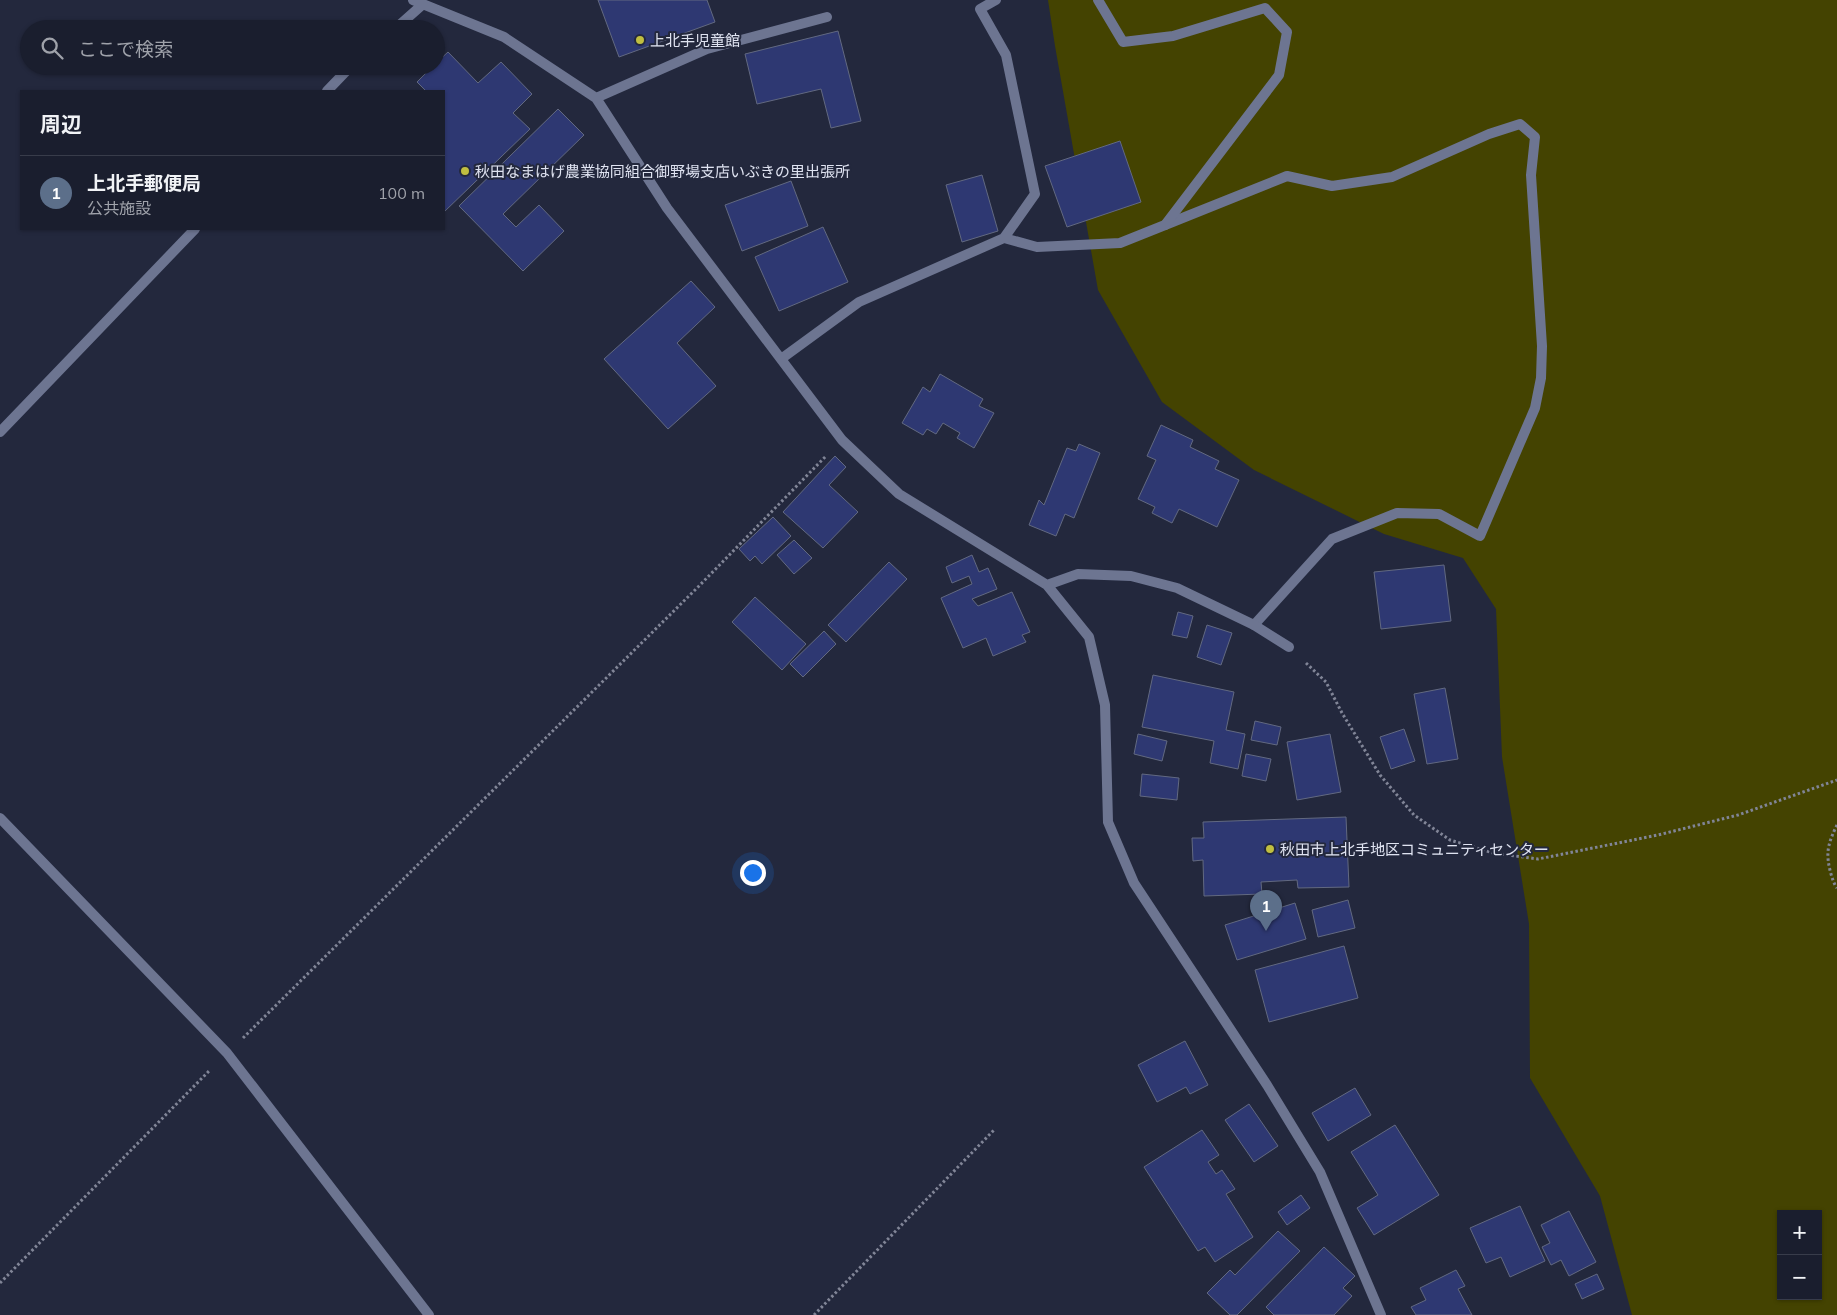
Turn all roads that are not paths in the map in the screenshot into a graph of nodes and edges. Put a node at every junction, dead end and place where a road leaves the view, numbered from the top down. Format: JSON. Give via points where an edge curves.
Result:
{"nodes":[{"id":1,"x":996,"y":0,"type":"edge"},
{"id":2,"x":1098,"y":0,"type":"edge"},
{"id":3,"x":418,"y":2,"type":"edge"},
{"id":4,"x":1264,"y":4,"type":"edge"},
{"id":5,"x":827,"y":17,"type":"dead end"},
{"id":6,"x":403,"y":20,"type":"edge"},
{"id":7,"x":342,"y":75,"type":"edge"},
{"id":8,"x":328,"y":90,"type":"edge"},
{"id":9,"x":596,"y":98,"type":"junction"},
{"id":10,"x":1165,"y":225,"type":"junction"},
{"id":11,"x":194,"y":230,"type":"edge"},
{"id":12,"x":1004,"y":238,"type":"junction"},
{"id":13,"x":781,"y":359,"type":"junction"},
{"id":14,"x":0,"y":432,"type":"edge"},
{"id":15,"x":1048,"y":585,"type":"junction"},
{"id":16,"x":1254,"y":625,"type":"junction"},
{"id":17,"x":1289,"y":647,"type":"road end"},
{"id":18,"x":0,"y":818,"type":"edge"},
{"id":19,"x":428,"y":1315,"type":"edge"},
{"id":20,"x":1381,"y":1315,"type":"edge"}],
"edges":[{"from":1,"to":12,"type":"street","via":[[980,9],[1006,55],[1035,194]]},
{"from":2,"to":4,"type":"street","via":[[1122,42],[1173,36]]},
{"from":3,"to":6,"type":"street"},
{"from":3,"to":9,"type":"street","via":[[504,37]]},
{"from":4,"to":10,"type":"street","via":[[1287,32],[1279,75]]},
{"from":5,"to":9,"type":"street","via":[[707,49]]},
{"from":7,"to":8,"type":"street"},
{"from":9,"to":13,"type":"street","via":[[667,208]]},
{"from":10,"to":12,"type":"street","via":[[1120,243],[1037,247]]},
{"from":10,"to":16,"type":"street","via":[[1287,176],[1332,186],[1392,178],[1489,134],[1520,124],[1535,137],[1531,174],[1542,346],[1541,378],[1535,408],[1480,536],[1439,514],[1397,513],[1332,539]]},
{"from":11,"to":14,"type":"street"},
{"from":12,"to":13,"type":"street","via":[[858,302]]},
{"from":13,"to":15,"type":"street","via":[[842,440],[899,494]]},
{"from":15,"to":16,"type":"street","via":[[1078,574],[1131,576],[1177,588]]},
{"from":15,"to":20,"type":"street","via":[[1089,637],[1105,705],[1108,822],[1134,883],[1267,1085],[1320,1172]]},
{"from":16,"to":17,"type":"street"},
{"from":18,"to":19,"type":"street","via":[[227,1053]]}]}
